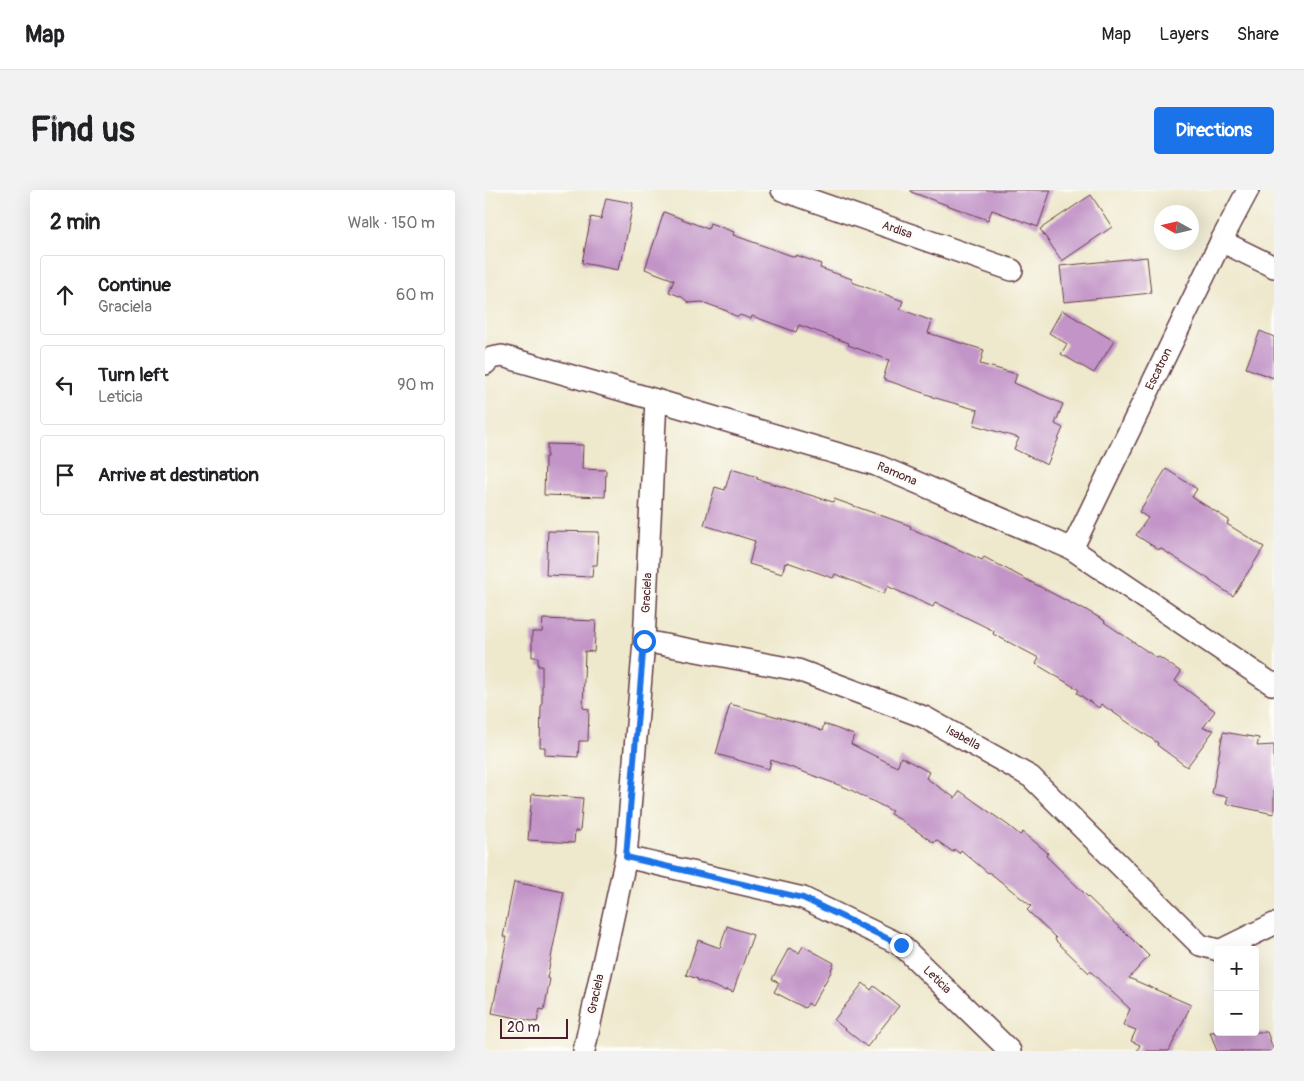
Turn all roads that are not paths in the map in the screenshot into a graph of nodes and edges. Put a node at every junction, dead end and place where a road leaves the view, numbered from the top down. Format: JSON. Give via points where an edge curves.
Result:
{"nodes":[{"id":1,"x":781,"y":190,"type":"edge"},
{"id":2,"x":1248,"y":190,"type":"edge"},
{"id":3,"x":1221,"y":241,"type":"junction"},
{"id":4,"x":1274,"y":268,"type":"edge"},
{"id":5,"x":1012,"y":270,"type":"dead end"},
{"id":6,"x":485,"y":364,"type":"edge"},
{"id":7,"x":657,"y":400,"type":"junction"},
{"id":8,"x":1072,"y":549,"type":"junction"},
{"id":9,"x":644,"y":641,"type":"junction"},
{"id":10,"x":1273,"y":684,"type":"edge"},
{"id":11,"x":626,"y":857,"type":"junction"},
{"id":12,"x":1274,"y":924,"type":"edge"},
{"id":13,"x":1227,"y":946,"type":"edge"},
{"id":14,"x":1214,"y":949,"type":"edge"},
{"id":15,"x":584,"y":1051,"type":"edge"},
{"id":16,"x":1009,"y":1051,"type":"edge"}],
"edges":[{"from":1,"to":5,"type":"street","name":"Ardisa"},
{"from":2,"to":3,"type":"street","name":"Escatron"},
{"from":3,"to":4,"type":"street"},
{"from":3,"to":8,"type":"street","name":"Escatron"},
{"from":6,"to":7,"type":"street","name":"Ramona","via":[[491,358],[502,356]]},
{"from":7,"to":8,"type":"street","name":"Ramona","via":[[876,465]]},
{"from":7,"to":9,"type":"street","name":"Graciela"},
{"from":8,"to":10,"type":"street","name":"Ramona"},
{"from":9,"to":11,"type":"street","name":"Graciela"},
{"from":9,"to":14,"type":"street","name":"Isabella","via":[[798,670],[924,717],[1031,776],[1200,945]]},
{"from":11,"to":15,"type":"street","name":"Graciela"},
{"from":11,"to":16,"type":"street","name":"Leticia","via":[[803,898],[901,945]]},
{"from":12,"to":13,"type":"street","name":"Isabella"}]}
